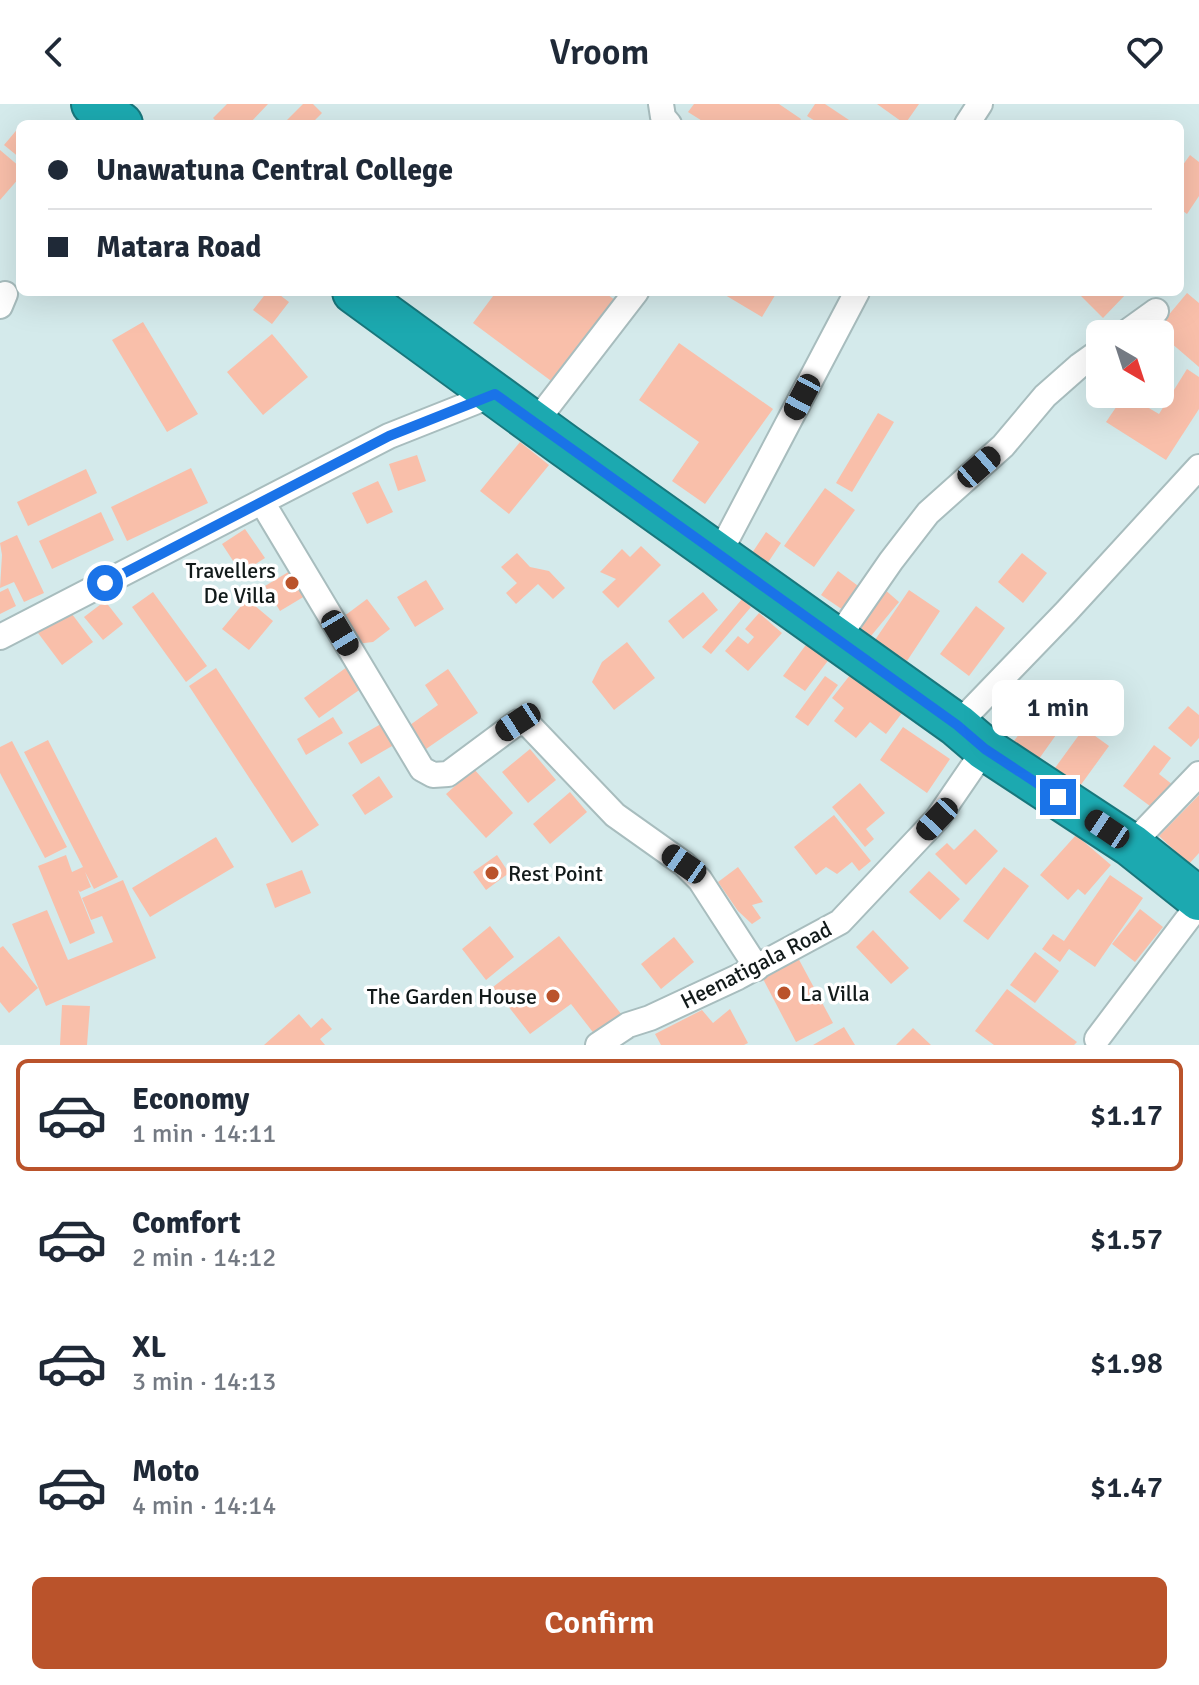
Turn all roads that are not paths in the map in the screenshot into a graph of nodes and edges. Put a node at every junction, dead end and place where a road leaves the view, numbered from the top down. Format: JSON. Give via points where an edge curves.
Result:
{"nodes":[{"id":1,"x":93,"y":104,"type":"edge"},
{"id":2,"x":115,"y":120,"type":"edge"},
{"id":3,"x":360,"y":296,"type":"edge"},
{"id":4,"x":633,"y":296,"type":"edge"},
{"id":5,"x":855,"y":296,"type":"edge"},
{"id":6,"x":1156,"y":311,"type":"dead end"},
{"id":7,"x":1143,"y":320,"type":"edge"},
{"id":8,"x":1086,"y":361,"type":"edge"},
{"id":9,"x":495,"y":394,"type":"junction"},
{"id":10,"x":535,"y":423,"type":"junction"},
{"id":11,"x":1199,"y":467,"type":"edge"},
{"id":12,"x":262,"y":502,"type":"junction"},
{"id":13,"x":719,"y":554,"type":"junction"},
{"id":14,"x":0,"y":637,"type":"edge"},
{"id":15,"x":837,"y":639,"type":"junction"},
{"id":16,"x":971,"y":737,"type":"junction"},
{"id":17,"x":1199,"y":774,"type":"edge"},
{"id":18,"x":1131,"y":845,"type":"junction"},
{"id":19,"x":1199,"y":902,"type":"edge"},
{"id":20,"x":757,"y":968,"type":"junction"},
{"id":21,"x":1097,"y":1039,"type":"dead end"},
{"id":22,"x":598,"y":1045,"type":"edge"}],
"edges":[{"from":1,"to":2,"type":"highway"},
{"from":3,"to":9,"type":"highway"},
{"from":4,"to":10,"type":"street"},
{"from":5,"to":13,"type":"street"},
{"from":6,"to":7,"type":"street"},
{"from":8,"to":15,"type":"street","via":[[928,513]]},
{"from":9,"to":10,"type":"highway"},
{"from":9,"to":12,"type":"street","via":[[389,436]]},
{"from":10,"to":13,"type":"highway"},
{"from":11,"to":16,"type":"street","name":"Heenatigala Road","via":[[1066,612]]},
{"from":12,"to":14,"type":"street"},
{"from":12,"to":20,"type":"street","via":[[422,769],[448,774],[518,722],[529,725],[615,815],[700,880]]},
{"from":13,"to":15,"type":"highway"},
{"from":15,"to":16,"type":"highway"},
{"from":16,"to":18,"type":"highway"},
{"from":16,"to":20,"type":"street","name":"Heenatigala Road","via":[[937,819],[840,922]]},
{"from":17,"to":18,"type":"street"},
{"from":18,"to":19,"type":"highway"},
{"from":19,"to":21,"type":"street"},
{"from":20,"to":22,"type":"street","name":"Heenatigala Road","via":[[628,1025]]}]}
